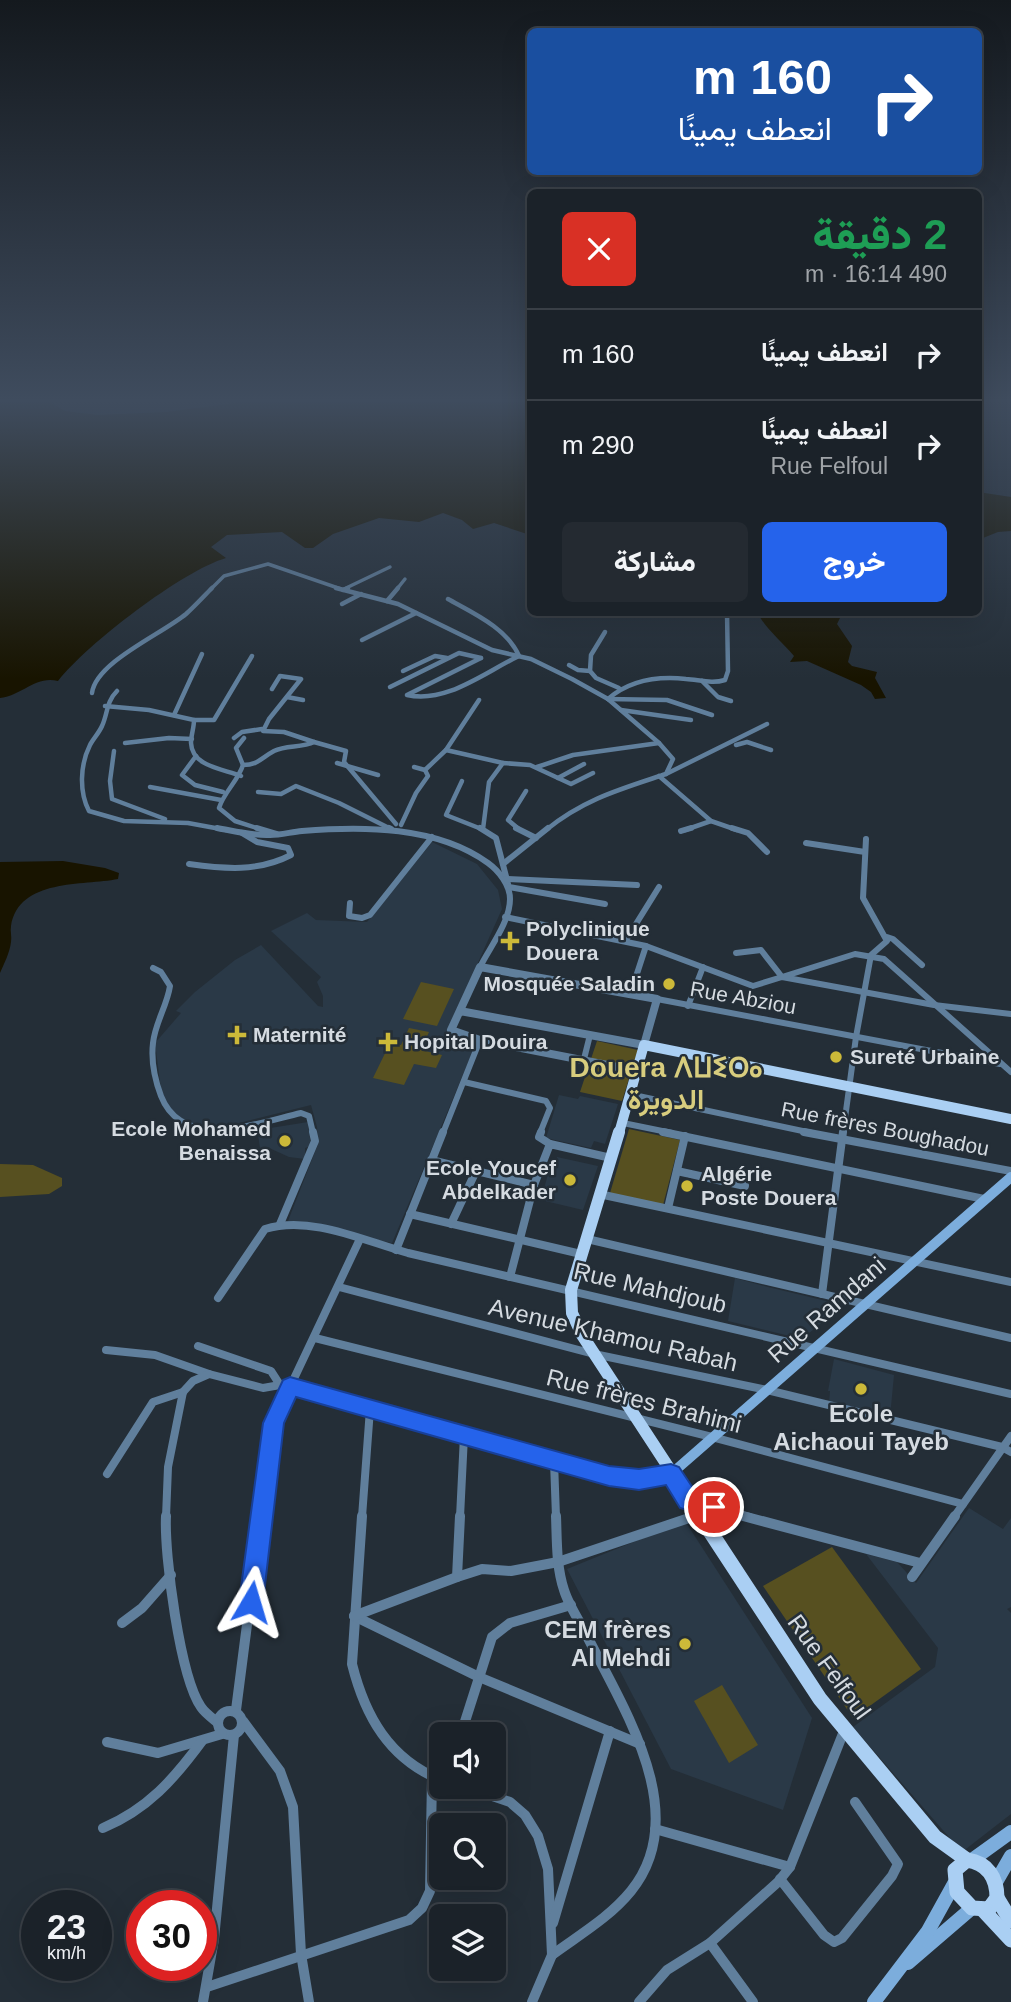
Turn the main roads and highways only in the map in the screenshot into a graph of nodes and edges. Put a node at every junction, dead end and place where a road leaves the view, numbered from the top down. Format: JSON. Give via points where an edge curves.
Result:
{"nodes":[{"id":1,"x":1011,"y":1119,"type":"edge"},
{"id":2,"x":1011,"y":1177,"type":"edge"},
{"id":3,"x":671,"y":1474,"type":"junction"},
{"id":4,"x":1011,"y":1832,"type":"edge"},
{"id":5,"x":1011,"y":1856,"type":"edge"},
{"id":6,"x":962,"y":1869,"type":"junction"},
{"id":7,"x":997,"y":1890,"type":"junction"},
{"id":8,"x":978,"y":1909,"type":"junction"},
{"id":9,"x":1011,"y":1921,"type":"edge"},
{"id":10,"x":1011,"y":1940,"type":"edge"},
{"id":11,"x":901,"y":1969,"type":"junction"},
{"id":12,"x":874,"y":2002,"type":"edge"}],
"edges":[{"from":1,"to":3,"type":"main road","name":"Rue Felfoul","via":[[644,1045],[571,1290],[572,1312]]},
{"from":2,"to":3,"type":"main road","name":"Rue Ramdani"},
{"from":3,"to":6,"type":"main road","name":"Rue Felfoul","via":[[820,1699]]},
{"from":4,"to":6,"type":"main road"},
{"from":5,"to":7,"type":"main road"},
{"from":6,"to":7,"type":"main road","via":[[984,1865]]},
{"from":6,"to":8,"type":"main road","via":[[960,1899]]},
{"from":6,"to":11,"type":"main road","via":[[935,1920]]},
{"from":7,"to":8,"type":"main road","via":[[994,1905]]},
{"from":7,"to":9,"type":"main road"},
{"from":8,"to":10,"type":"main road"},
{"from":8,"to":11,"type":"main road"},
{"from":11,"to":12,"type":"main road"}]}
